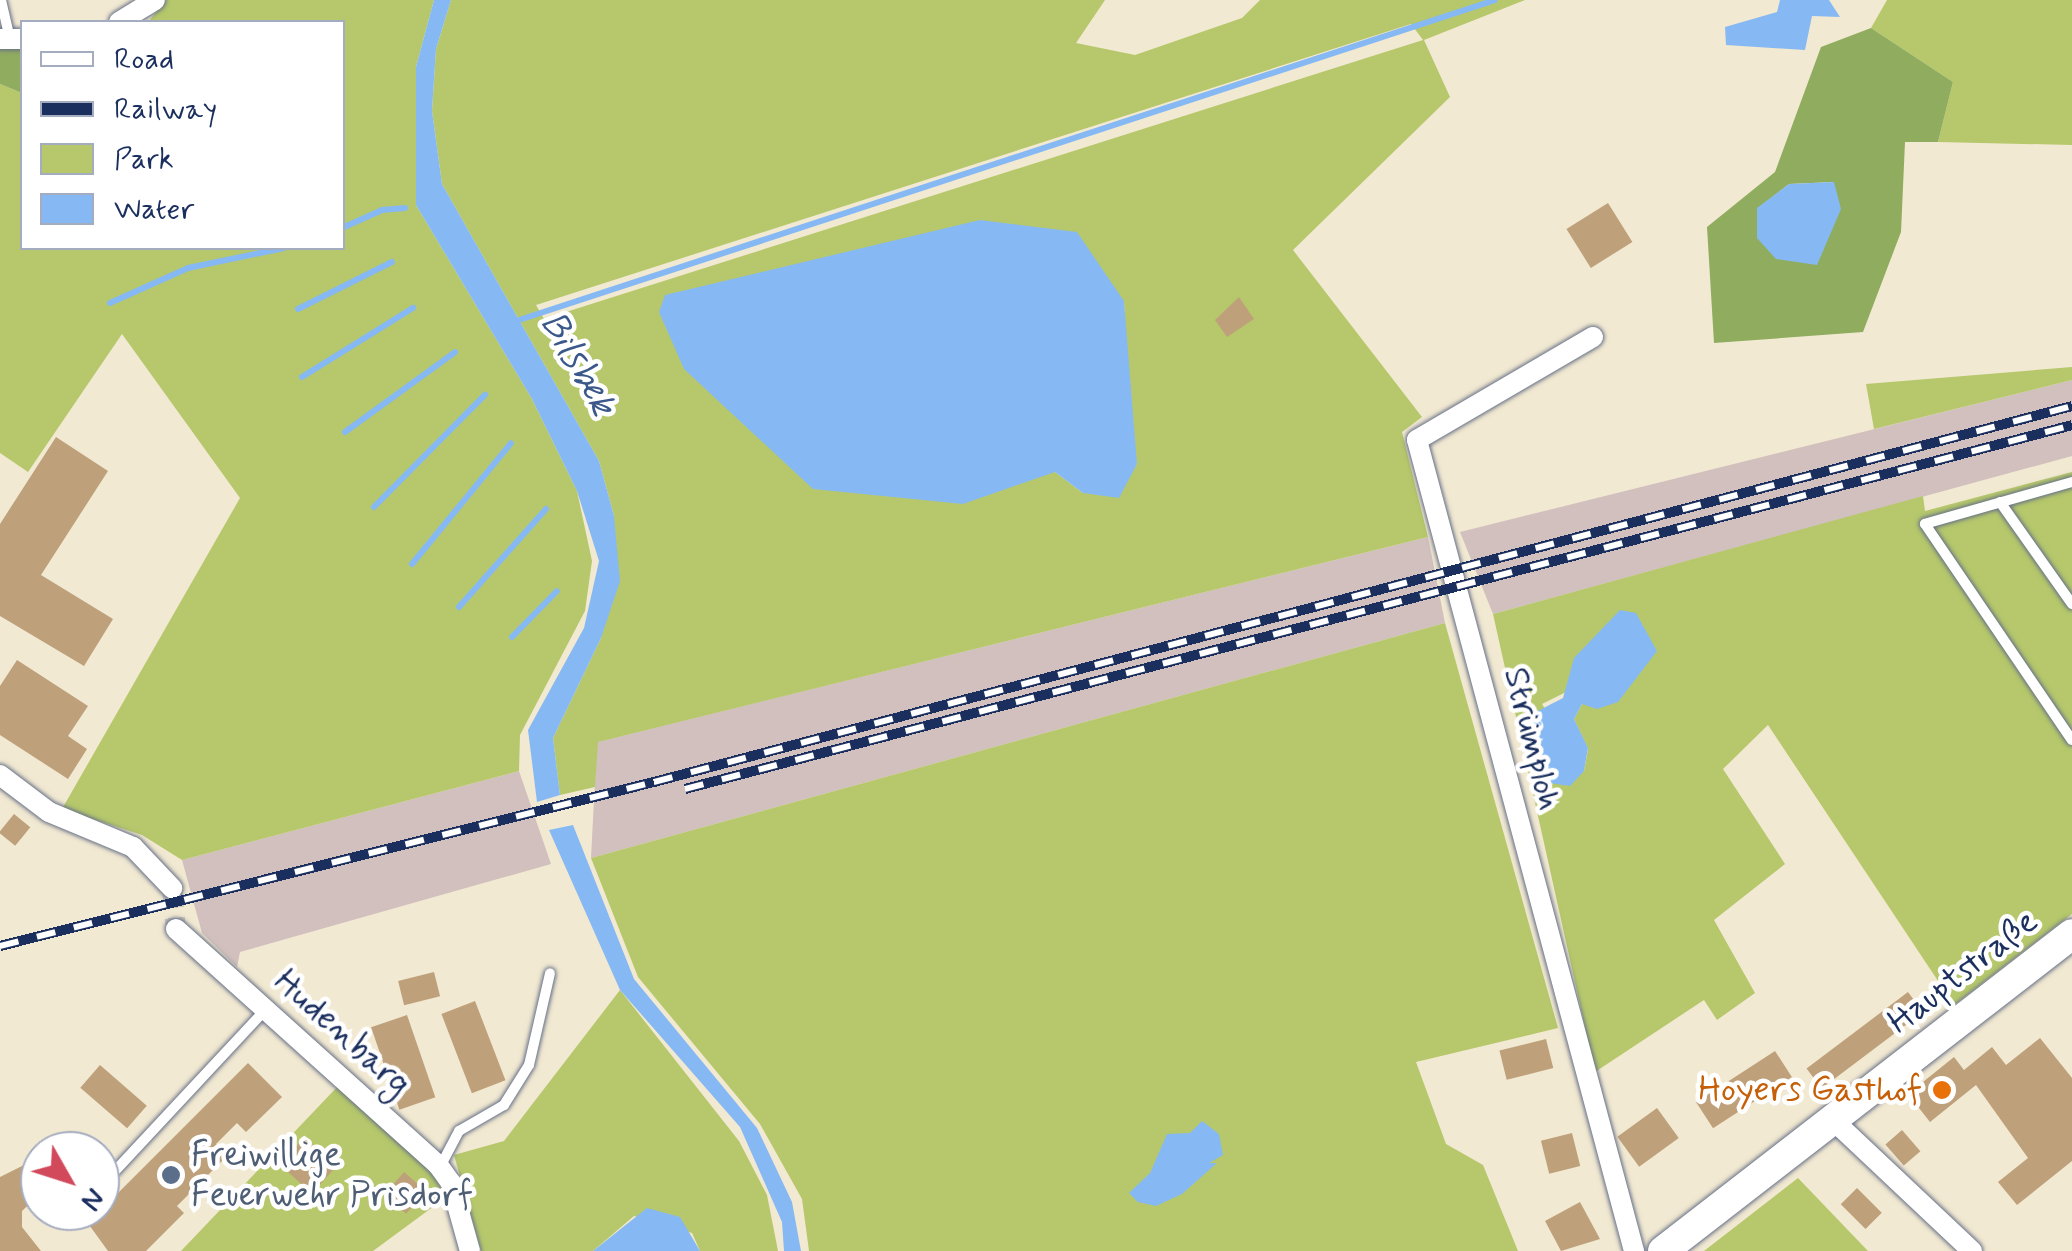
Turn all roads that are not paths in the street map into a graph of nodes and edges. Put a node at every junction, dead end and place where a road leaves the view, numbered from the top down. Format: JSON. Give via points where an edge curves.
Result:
{"nodes":[{"id":1,"x":1,"y":0,"type":"edge"},
{"id":2,"x":155,"y":0,"type":"edge"},
{"id":3,"x":122,"y":20,"type":"edge"},
{"id":4,"x":11,"y":39,"type":"edge"},
{"id":5,"x":1592,"y":337,"type":"dead end"},
{"id":6,"x":2072,"y":482,"type":"edge"},
{"id":7,"x":2000,"y":502,"type":"junction"},
{"id":8,"x":2072,"y":604,"type":"edge"},
{"id":9,"x":2072,"y":740,"type":"edge"},
{"id":10,"x":0,"y":776,"type":"edge"},
{"id":11,"x":172,"y":888,"type":"tunnel mouth"},
{"id":12,"x":176,"y":929,"type":"tunnel mouth"},
{"id":13,"x":2072,"y":934,"type":"edge"},
{"id":14,"x":550,"y":973,"type":"dead end"},
{"id":15,"x":267,"y":1007,"type":"junction"},
{"id":16,"x":1833,"y":1120,"type":"junction"},
{"id":17,"x":120,"y":1166,"type":"edge"},
{"id":18,"x":440,"y":1168,"type":"junction"},
{"id":19,"x":470,"y":1251,"type":"edge"},
{"id":20,"x":1634,"y":1251,"type":"edge"},
{"id":21,"x":1663,"y":1251,"type":"edge"},
{"id":22,"x":1972,"y":1251,"type":"edge"}],
"edges":[{"from":1,"to":4,"type":"lane"},
{"from":2,"to":3,"type":"street"},
{"from":5,"to":20,"type":"street","name":"Strümploh","via":[[1417,440]]},
{"from":6,"to":7,"type":"lane"},
{"from":7,"to":8,"type":"lane"},
{"from":7,"to":9,"type":"lane","via":[[1925,524],[1925,530]]},
{"from":10,"to":11,"type":"street","via":[[49,812],[133,848]]},
{"from":12,"to":15,"type":"street","name":"Hudenbarg"},
{"from":13,"to":16,"type":"main road","name":"Hauptstraße"},
{"from":14,"to":18,"type":"lane","via":[[529,1064],[504,1105],[460,1131]]},
{"from":15,"to":17,"type":"lane"},
{"from":15,"to":18,"type":"street","name":"Hudenbarg"},
{"from":16,"to":21,"type":"main road","name":"Hauptstraße"},
{"from":16,"to":22,"type":"street"},
{"from":18,"to":19,"type":"street","name":"Hudenbarg"}]}
